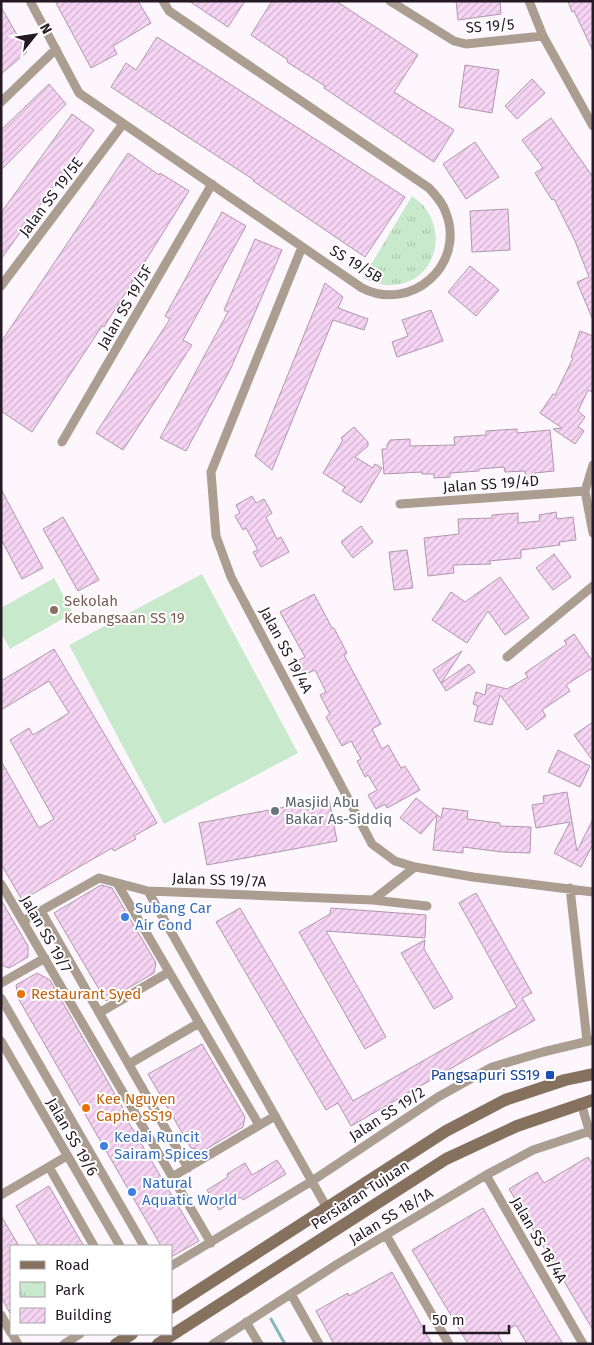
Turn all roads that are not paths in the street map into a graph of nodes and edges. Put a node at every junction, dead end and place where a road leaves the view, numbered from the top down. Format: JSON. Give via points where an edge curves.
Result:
{"nodes":[{"id":1,"x":30,"y":1,"type":"edge"},
{"id":2,"x":163,"y":1,"type":"edge"},
{"id":3,"x":390,"y":1,"type":"edge"},
{"id":4,"x":529,"y":1,"type":"edge"},
{"id":5,"x":543,"y":36,"type":"junction"},
{"id":6,"x":56,"y":49,"type":"junction"},
{"id":7,"x":1,"y":102,"type":"edge"},
{"id":8,"x":124,"y":124,"type":"junction"},
{"id":9,"x":593,"y":126,"type":"edge"},
{"id":10,"x":212,"y":184,"type":"junction"},
{"id":11,"x":302,"y":246,"type":"junction"},
{"id":12,"x":1,"y":286,"type":"edge"},
{"id":13,"x":62,"y":442,"type":"dead end"},
{"id":14,"x":593,"y":465,"type":"edge"},
{"id":15,"x":585,"y":491,"type":"junction"},
{"id":16,"x":400,"y":504,"type":"dead end"},
{"id":17,"x":593,"y":533,"type":"edge"},
{"id":18,"x":593,"y":586,"type":"edge"},
{"id":19,"x":507,"y":656,"type":"dead end"},
{"id":20,"x":415,"y":867,"type":"junction"},
{"id":21,"x":117,"y":883,"type":"junction"},
{"id":22,"x":1,"y":884,"type":"edge"},
{"id":23,"x":570,"y":888,"type":"junction"},
{"id":24,"x":148,"y":891,"type":"junction"},
{"id":25,"x":593,"y":892,"type":"edge"},
{"id":26,"x":373,"y":900,"type":"junction"},
{"id":27,"x":427,"y":906,"type":"dead end"},
{"id":28,"x":41,"y":911,"type":"junction"},
{"id":29,"x":23,"y":921,"type":"junction"},
{"id":30,"x":45,"y":958,"type":"junction"},
{"id":31,"x":169,"y":972,"type":"junction"},
{"id":32,"x":1,"y":983,"type":"edge"},
{"id":33,"x":1,"y":998,"type":"edge"},
{"id":34,"x":99,"y":1012,"type":"junction"},
{"id":35,"x":199,"y":1024,"type":"junction"},
{"id":36,"x":590,"y":1040,"type":"edge"},
{"id":37,"x":1,"y":1041,"type":"edge"},
{"id":38,"x":129,"y":1064,"type":"junction"},
{"id":39,"x":593,"y":1074,"type":"edge"},
{"id":40,"x":587,"y":1101,"type":"edge"},
{"id":41,"x":275,"y":1116,"type":"junction"},
{"id":42,"x":259,"y":1125,"type":"junction"},
{"id":43,"x":592,"y":1132,"type":"edge"},
{"id":44,"x":68,"y":1156,"type":"junction"},
{"id":45,"x":49,"y":1167,"type":"junction"},
{"id":46,"x":188,"y":1168,"type":"junction"},
{"id":47,"x":486,"y":1175,"type":"junction"},
{"id":48,"x":172,"y":1177,"type":"junction"},
{"id":49,"x":312,"y":1181,"type":"junction"},
{"id":50,"x":1,"y":1195,"type":"edge"},
{"id":51,"x":327,"y":1208,"type":"junction"},
{"id":52,"x":386,"y":1235,"type":"junction"},
{"id":53,"x":210,"y":1243,"type":"junction"},
{"id":54,"x":93,"y":1245,"type":"edge"},
{"id":55,"x":119,"y":1245,"type":"edge"},
{"id":56,"x":143,"y":1245,"type":"edge"},
{"id":57,"x":172,"y":1265,"type":"edge"},
{"id":58,"x":291,"y":1294,"type":"junction"},
{"id":59,"x":172,"y":1307,"type":"edge"},
{"id":60,"x":1,"y":1315,"type":"edge"},
{"id":61,"x":246,"y":1322,"type":"junction"},
{"id":62,"x":10,"y":1330,"type":"edge"},
{"id":63,"x":172,"y":1333,"type":"edge"},
{"id":64,"x":78,"y":1335,"type":"edge"},
{"id":65,"x":130,"y":1335,"type":"edge"},
{"id":66,"x":170,"y":1335,"type":"edge"},
{"id":67,"x":64,"y":1344,"type":"edge"},
{"id":68,"x":116,"y":1344,"type":"edge"},
{"id":69,"x":158,"y":1344,"type":"edge"},
{"id":70,"x":212,"y":1344,"type":"edge"},
{"id":71,"x":259,"y":1344,"type":"edge"},
{"id":72,"x":319,"y":1344,"type":"edge"},
{"id":73,"x":448,"y":1344,"type":"edge"},
{"id":74,"x":582,"y":1344,"type":"edge"}],
"edges":[{"from":1,"to":6,"type":"street","name":"SS 19/5B"},
{"from":2,"to":11,"type":"street","name":"SS 19/5B","via":[[169,11],[429,188],[442,203],[450,226],[450,242],[439,270],[423,285],[403,294],[373,294]]},
{"from":3,"to":5,"type":"street","name":"SS 19/5","via":[[454,41],[466,44]]},
{"from":4,"to":5,"type":"street"},
{"from":5,"to":9,"type":"street"},
{"from":6,"to":7,"type":"street"},
{"from":6,"to":8,"type":"street","name":"SS 19/5B","via":[[79,93]]},
{"from":8,"to":10,"type":"street","name":"SS 19/5B"},
{"from":8,"to":12,"type":"street","name":"Jalan SS 19/5E"},
{"from":10,"to":11,"type":"street","name":"SS 19/5B"},
{"from":10,"to":13,"type":"street","name":"Jalan SS 19/5F"},
{"from":11,"to":20,"type":"street","name":"Jalan SS 19/4A","via":[[211,472],[216,536],[232,577],[372,844],[395,861]]},
{"from":14,"to":15,"type":"street"},
{"from":15,"to":16,"type":"street","name":"Jalan SS 19/4D"},
{"from":15,"to":17,"type":"street"},
{"from":18,"to":19,"type":"street"},
{"from":20,"to":23,"type":"street","name":"Jalan SS 19/4A"},
{"from":20,"to":26,"type":"street"},
{"from":21,"to":24,"type":"street","name":"Jalan SS 19/7A"},
{"from":21,"to":28,"type":"street","name":"Jalan SS 19/7A","via":[[99,878]]},
{"from":21,"to":31,"type":"street"},
{"from":22,"to":29,"type":"street","name":"Jalan SS 19/7"},
{"from":23,"to":25,"type":"street","name":"Jalan SS 19/4A"},
{"from":23,"to":36,"type":"street"},
{"from":24,"to":26,"type":"street","name":"Jalan SS 19/7A"},
{"from":24,"to":41,"type":"street"},
{"from":26,"to":27,"type":"street","name":"Jalan SS 19/7A"},
{"from":28,"to":29,"type":"street","name":"Jalan SS 19/7A"},
{"from":28,"to":34,"type":"street"},
{"from":29,"to":30,"type":"street","name":"Jalan SS 19/7"},
{"from":30,"to":32,"type":"street"},
{"from":30,"to":48,"type":"street","name":"Jalan SS 19/7"},
{"from":31,"to":34,"type":"street"},
{"from":31,"to":35,"type":"street"},
{"from":33,"to":56,"type":"street"},
{"from":34,"to":38,"type":"street"},
{"from":35,"to":38,"type":"street"},
{"from":35,"to":42,"type":"street"},
{"from":36,"to":49,"type":"street","name":"Jalan SS 19/2","via":[[492,1067],[438,1097]]},
{"from":37,"to":44,"type":"street","name":"Jalan SS 19/6"},
{"from":38,"to":46,"type":"street"},
{"from":39,"to":51,"type":"main road","name":"Persiaran Tujuan","via":[[529,1092],[481,1112]]},
{"from":40,"to":43,"type":"street"},
{"from":40,"to":63,"type":"main road","name":"Persiaran Tujuan","via":[[517,1126],[446,1158]]},
{"from":41,"to":42,"type":"street"},
{"from":41,"to":49,"type":"street"},
{"from":42,"to":46,"type":"street"},
{"from":43,"to":47,"type":"street","name":"Jalan SS 18/1A","via":[[533,1150]]},
{"from":44,"to":45,"type":"street"},
{"from":44,"to":55,"type":"street","name":"Jalan SS 19/6"},
{"from":45,"to":50,"type":"street"},
{"from":45,"to":54,"type":"street"},
{"from":46,"to":48,"type":"street"},
{"from":47,"to":52,"type":"street","name":"Jalan SS 18/1A"},
{"from":47,"to":74,"type":"street","name":"Jalan SS 18/4A"},
{"from":48,"to":53,"type":"street","name":"Jalan SS 19/7"},
{"from":49,"to":51,"type":"street"},
{"from":49,"to":53,"type":"street","name":"Jalan SS 19/2"},
{"from":51,"to":59,"type":"main road","name":"Persiaran Tujuan"},
{"from":52,"to":58,"type":"street","name":"Jalan SS 18/1A"},
{"from":52,"to":73,"type":"street"},
{"from":53,"to":57,"type":"street"},
{"from":58,"to":61,"type":"street","name":"Jalan SS 18/1A"},
{"from":58,"to":72,"type":"street"},
{"from":60,"to":62,"type":"street"},
{"from":61,"to":70,"type":"street","name":"Jalan SS 18/1A"},
{"from":61,"to":71,"type":"street"},
{"from":64,"to":67,"type":"street"},
{"from":65,"to":68,"type":"main road"},
{"from":66,"to":69,"type":"main road","name":"Persiaran Tujuan"}]}
